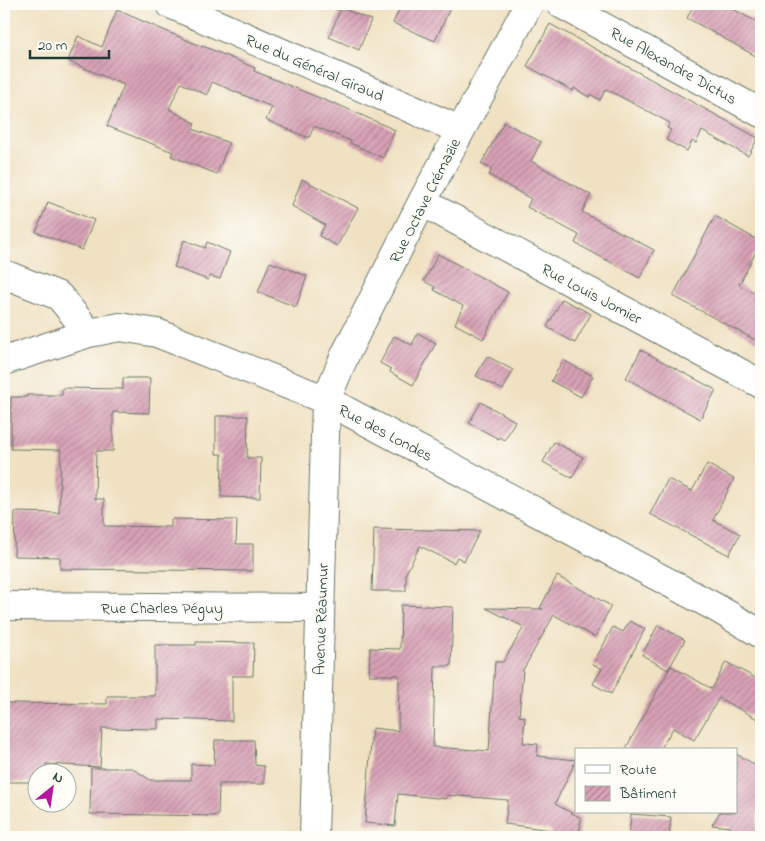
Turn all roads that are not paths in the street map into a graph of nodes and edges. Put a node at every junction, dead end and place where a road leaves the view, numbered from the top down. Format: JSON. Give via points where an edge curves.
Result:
{"nodes":[{"id":1,"x":170,"y":4,"type":"edge"},
{"id":2,"x":529,"y":4,"type":"edge"},
{"id":3,"x":561,"y":4,"type":"edge"},
{"id":4,"x":761,"y":113,"type":"edge"},
{"id":5,"x":460,"y":130,"type":"junction"},
{"id":6,"x":422,"y":202,"type":"junction"},
{"id":7,"x":4,"y":274,"type":"edge"},
{"id":8,"x":89,"y":333,"type":"junction"},
{"id":9,"x":4,"y":361,"type":"edge"},
{"id":10,"x":761,"y":384,"type":"edge"},
{"id":11,"x":326,"y":400,"type":"junction"},
{"id":12,"x":4,"y":606,"type":"edge"},
{"id":13,"x":320,"y":608,"type":"junction"},
{"id":14,"x":761,"y":634,"type":"edge"},
{"id":15,"x":314,"y":837,"type":"edge"}],
"edges":[{"from":1,"to":5,"type":"street","name":"Rue du Général Giraud"},
{"from":2,"to":5,"type":"street","name":"Rue Octave Crémazie"},
{"from":3,"to":4,"type":"street","name":"Rue Alexandre Dictus"},
{"from":5,"to":6,"type":"street","name":"Rue Octave Crémazie"},
{"from":6,"to":10,"type":"street","name":"Rue Louis Jomier"},
{"from":6,"to":11,"type":"street","name":"Rue Octave Crémazie","via":[[345,355]]},
{"from":7,"to":8,"type":"street","via":[[58,296]]},
{"from":8,"to":9,"type":"street","name":"Rue des Londes"},
{"from":8,"to":11,"type":"street","name":"Rue des Londes","via":[[120,328],[158,333]]},
{"from":11,"to":13,"type":"street","name":"Avenue Réaumur"},
{"from":11,"to":14,"type":"street","name":"Rue des Londes"},
{"from":12,"to":13,"type":"street","name":"Rue Charles Péguy"},
{"from":13,"to":15,"type":"street","name":"Avenue Réaumur"}]}
